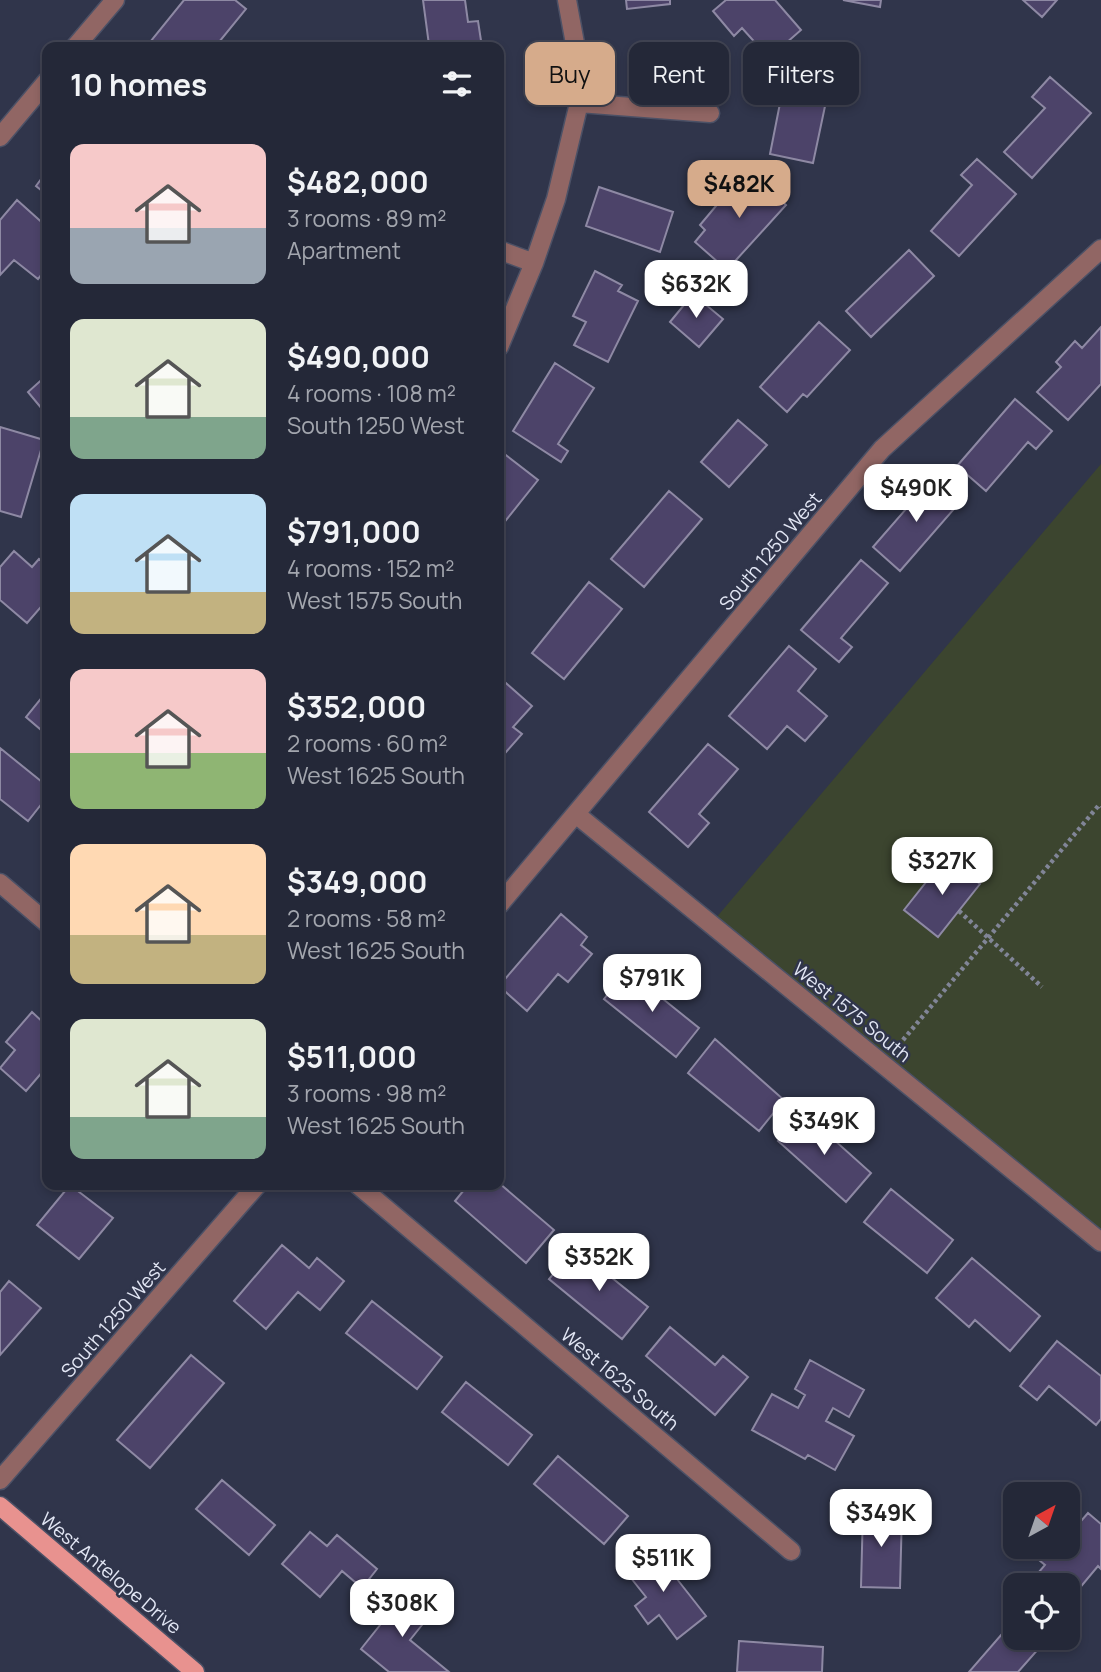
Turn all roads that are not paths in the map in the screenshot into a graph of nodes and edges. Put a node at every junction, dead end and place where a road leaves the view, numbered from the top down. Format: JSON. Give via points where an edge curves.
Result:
{"nodes":[{"id":1,"x":115,"y":0,"type":"edge"},
{"id":2,"x":567,"y":0,"type":"edge"},
{"id":3,"x":79,"y":42,"type":"edge"},
{"id":4,"x":575,"y":42,"type":"edge"},
{"id":5,"x":42,"y":87,"type":"edge"},
{"id":6,"x":579,"y":105,"type":"edge"},
{"id":7,"x":605,"y":105,"type":"edge"},
{"id":8,"x":710,"y":113,"type":"dead end"},
{"id":9,"x":0,"y":137,"type":"edge"},
{"id":10,"x":1101,"y":249,"type":"edge"},
{"id":11,"x":504,"y":252,"type":"edge"},
{"id":12,"x":534,"y":263,"type":"junction"},
{"id":13,"x":504,"y":335,"type":"edge"},
{"id":14,"x":577,"y":815,"type":"junction"},
{"id":15,"x":0,"y":883,"type":"edge"},
{"id":16,"x":504,"y":899,"type":"edge"},
{"id":17,"x":42,"y":916,"type":"edge"},
{"id":18,"x":253,"y":1190,"type":"edge"},
{"id":19,"x":364,"y":1190,"type":"edge"},
{"id":20,"x":1101,"y":1242,"type":"edge"},
{"id":21,"x":0,"y":1480,"type":"edge"},
{"id":22,"x":0,"y":1506,"type":"edge"},
{"id":23,"x":791,"y":1551,"type":"dead end"},
{"id":24,"x":195,"y":1672,"type":"edge"}],
"edges":[{"from":1,"to":3,"type":"street"},
{"from":2,"to":4,"type":"street"},
{"from":5,"to":9,"type":"street"},
{"from":6,"to":12,"type":"street","via":[[556,199]]},
{"from":7,"to":8,"type":"street"},
{"from":10,"to":14,"type":"street","name":"South 1250 West","via":[[882,449]]},
{"from":11,"to":12,"type":"street"},
{"from":12,"to":13,"type":"street"},
{"from":14,"to":16,"type":"street","name":"South 1250 West"},
{"from":14,"to":20,"type":"street","name":"West 1575 South"},
{"from":15,"to":17,"type":"street"},
{"from":18,"to":21,"type":"street","name":"South 1250 West"},
{"from":19,"to":23,"type":"street","name":"West 1625 South"},
{"from":22,"to":24,"type":"main road","name":"West Antelope Drive"}]}
